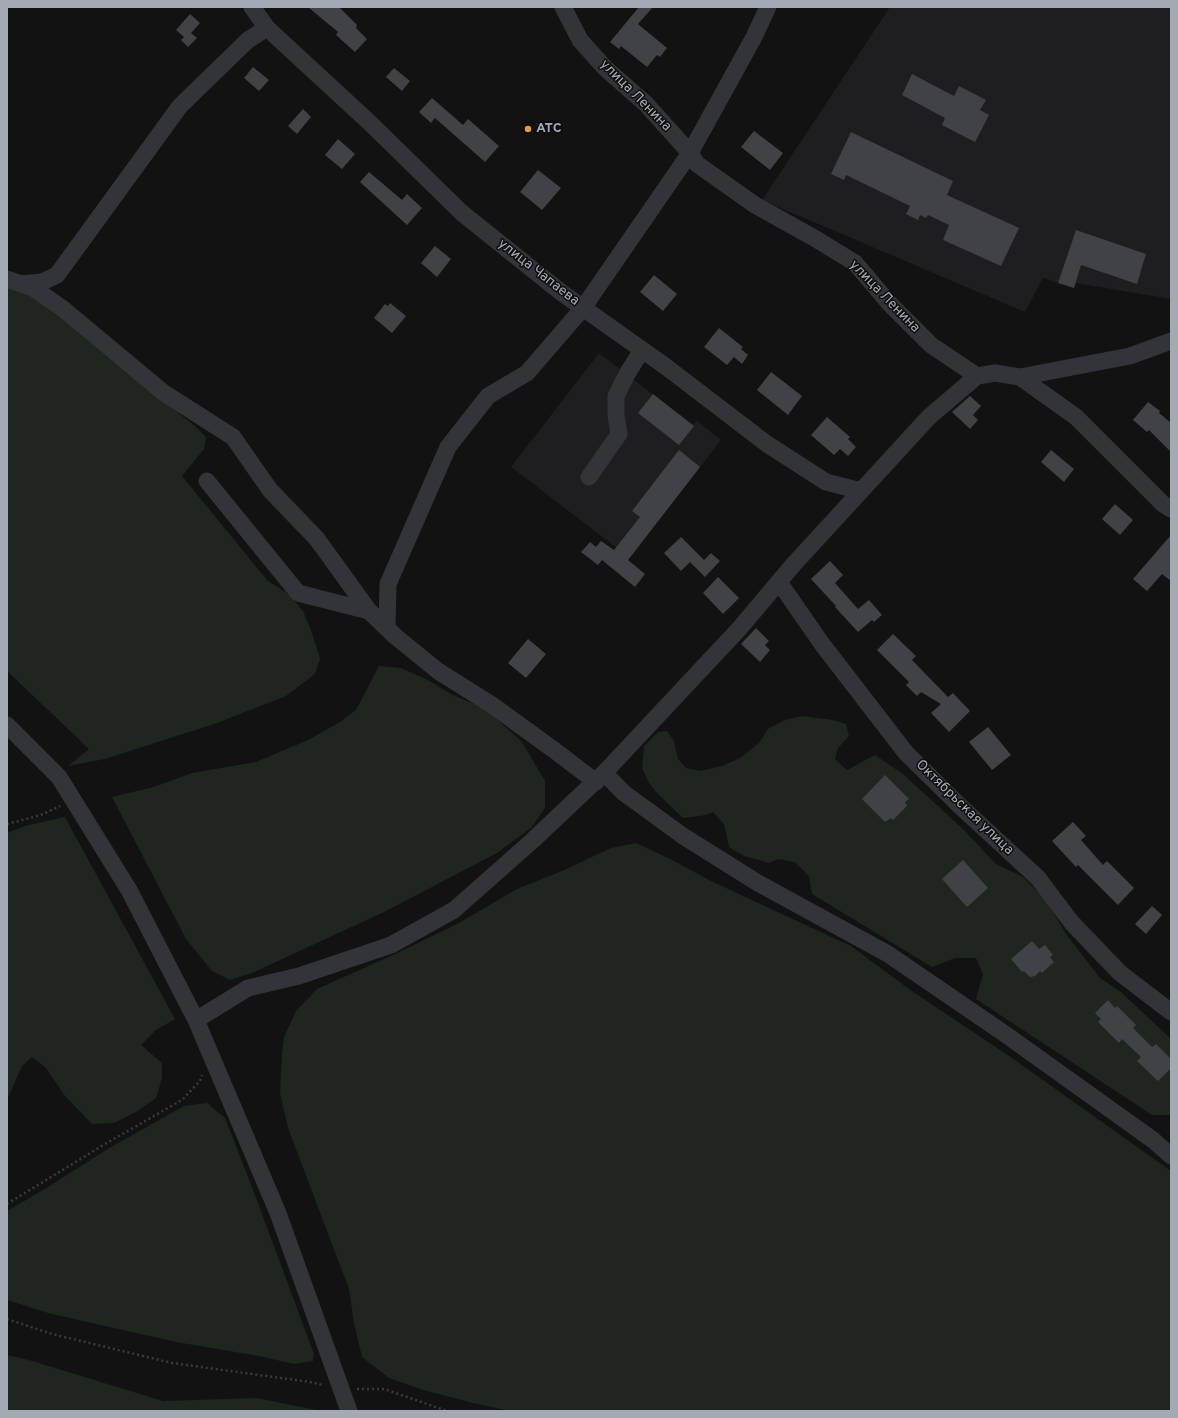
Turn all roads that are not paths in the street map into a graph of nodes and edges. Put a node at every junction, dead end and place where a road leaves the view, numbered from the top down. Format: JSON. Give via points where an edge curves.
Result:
{"nodes":[{"id":1,"x":252,"y":7,"type":"edge"},
{"id":2,"x":563,"y":7,"type":"edge"},
{"id":3,"x":768,"y":7,"type":"edge"},
{"id":4,"x":267,"y":28,"type":"junction"},
{"id":5,"x":690,"y":154,"type":"junction"},
{"id":6,"x":57,"y":275,"type":"junction"},
{"id":7,"x":14,"y":282,"type":"edge"},
{"id":8,"x":62,"y":308,"type":"junction"},
{"id":9,"x":583,"y":308,"type":"junction"},
{"id":10,"x":1171,"y":342,"type":"edge"},
{"id":11,"x":642,"y":350,"type":"junction"},
{"id":12,"x":977,"y":376,"type":"junction"},
{"id":13,"x":1020,"y":378,"type":"junction"},
{"id":14,"x":589,"y":477,"type":"dead end"},
{"id":15,"x":207,"y":481,"type":"dead end"},
{"id":16,"x":861,"y":491,"type":"junction"},
{"id":17,"x":1171,"y":509,"type":"edge"},
{"id":18,"x":779,"y":582,"type":"junction"},
{"id":19,"x":369,"y":611,"type":"junction"},
{"id":20,"x":387,"y":628,"type":"junction"},
{"id":21,"x":7,"y":724,"type":"edge"},
{"id":22,"x":600,"y":777,"type":"junction"},
{"id":23,"x":1171,"y":1012,"type":"edge"},
{"id":24,"x":196,"y":1020,"type":"junction"},
{"id":25,"x":1171,"y":1156,"type":"edge"},
{"id":26,"x":349,"y":1411,"type":"edge"}],
"edges":[{"from":1,"to":4,"type":"street","name":"улица Чапаева"},
{"from":2,"to":5,"type":"street","name":"улица Ленина","via":[[580,40],[605,68],[646,104]]},
{"from":3,"to":5,"type":"street"},
{"from":4,"to":6,"type":"street","via":[[243,44],[180,106]]},
{"from":4,"to":9,"type":"street","name":"улица Чапаева","via":[[462,212]]},
{"from":5,"to":9,"type":"street"},
{"from":5,"to":12,"type":"street","name":"улица Ленина","via":[[697,164],[755,205],[855,263],[889,303],[931,345]]},
{"from":6,"to":7,"type":"street","via":[[42,282]]},
{"from":6,"to":8,"type":"street","via":[[56,290]]},
{"from":7,"to":8,"type":"street","via":[[33,288]]},
{"from":8,"to":19,"type":"street","via":[[164,393],[233,437],[270,490],[317,539]]},
{"from":9,"to":11,"type":"street","name":"улица Чапаева"},
{"from":9,"to":20,"type":"street","via":[[527,373],[488,396],[448,447],[388,584]]},
{"from":10,"to":13,"type":"street","via":[[1130,356]]},
{"from":11,"to":14,"type":"street","via":[[616,396],[619,434]]},
{"from":11,"to":16,"type":"street","name":"улица Чапаева","via":[[767,444],[826,482]]},
{"from":12,"to":13,"type":"street","via":[[994,373]]},
{"from":12,"to":16,"type":"street","via":[[929,417]]},
{"from":13,"to":17,"type":"street","via":[[1076,417]]},
{"from":15,"to":19,"type":"street","via":[[298,593]]},
{"from":16,"to":18,"type":"street"},
{"from":18,"to":22,"type":"street","via":[[739,629]]},
{"from":18,"to":23,"type":"street","name":"Октябрьская улица","via":[[822,644],[906,753],[1038,878],[1072,923],[1120,973]]},
{"from":19,"to":20,"type":"street"},
{"from":20,"to":22,"type":"street","via":[[438,671],[492,705],[554,750]]},
{"from":21,"to":24,"type":"street","via":[[59,777],[129,890]]},
{"from":22,"to":24,"type":"street","via":[[454,910],[391,945],[299,976],[248,988]]},
{"from":22,"to":25,"type":"street","via":[[683,836],[758,883],[888,954],[1005,1034],[1153,1140]]},
{"from":24,"to":26,"type":"street","via":[[278,1213]]}]}
